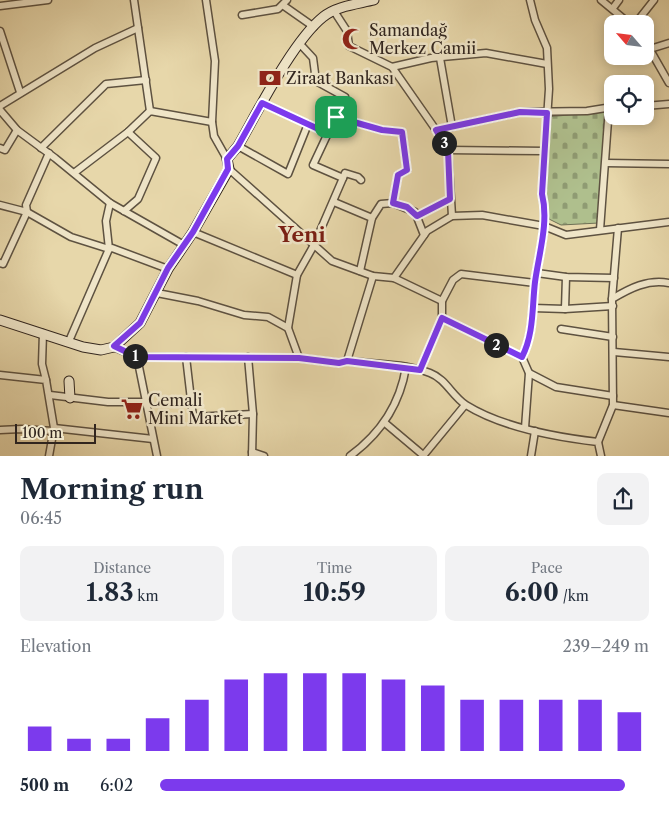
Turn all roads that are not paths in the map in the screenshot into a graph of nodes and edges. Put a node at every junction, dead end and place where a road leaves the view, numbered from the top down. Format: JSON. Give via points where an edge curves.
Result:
{"nodes":[{"id":1,"x":48,"y":0,"type":"edge"},
{"id":2,"x":134,"y":0,"type":"edge"},
{"id":3,"x":206,"y":0,"type":"edge"},
{"id":4,"x":374,"y":0,"type":"edge"},
{"id":5,"x":530,"y":0,"type":"edge"},
{"id":6,"x":601,"y":0,"type":"edge"},
{"id":7,"x":619,"y":0,"type":"edge"},
{"id":8,"x":654,"y":0,"type":"edge"},
{"id":9,"x":285,"y":3,"type":"edge"},
{"id":10,"x":0,"y":6,"type":"edge"},
{"id":11,"x":340,"y":6,"type":"edge"},
{"id":12,"x":613,"y":8,"type":"junction"},
{"id":13,"x":242,"y":15,"type":"dead end"},
{"id":14,"x":620,"y":15,"type":"edge"},
{"id":15,"x":642,"y":15,"type":"edge"},
{"id":16,"x":314,"y":27,"type":"junction"},
{"id":17,"x":138,"y":28,"type":"junction"},
{"id":18,"x":0,"y":31,"type":"edge"},
{"id":19,"x":669,"y":43,"type":"edge"},
{"id":20,"x":300,"y":44,"type":"junction"},
{"id":21,"x":654,"y":48,"type":"edge"},
{"id":22,"x":654,"y":56,"type":"edge"},
{"id":23,"x":440,"y":58,"type":"junction"},
{"id":24,"x":547,"y":64,"type":"junction"},
{"id":25,"x":392,"y":67,"type":"junction"},
{"id":26,"x":146,"y":80,"type":"junction"},
{"id":27,"x":669,"y":84,"type":"edge"},
{"id":28,"x":20,"y":92,"type":"junction"},
{"id":29,"x":262,"y":103,"type":"junction"},
{"id":30,"x":669,"y":104,"type":"edge"},
{"id":31,"x":654,"y":105,"type":"edge"},
{"id":32,"x":0,"y":106,"type":"edge"},
{"id":33,"x":604,"y":108,"type":"edge"},
{"id":34,"x":0,"y":110,"type":"edge"},
{"id":35,"x":150,"y":111,"type":"junction"},
{"id":36,"x":547,"y":113,"type":"junction"},
{"id":37,"x":336,"y":117,"type":"junction"},
{"id":38,"x":212,"y":122,"type":"junction"},
{"id":39,"x":308,"y":124,"type":"junction"},
{"id":40,"x":609,"y":125,"type":"edge"},
{"id":41,"x":452,"y":127,"type":"junction"},
{"id":42,"x":17,"y":130,"type":"junction"},
{"id":43,"x":436,"y":130,"type":"junction"},
{"id":44,"x":128,"y":132,"type":"junction"},
{"id":45,"x":327,"y":133,"type":"junction"},
{"id":46,"x":238,"y":146,"type":"junction"},
{"id":47,"x":0,"y":148,"type":"edge"},
{"id":48,"x":41,"y":148,"type":"junction"},
{"id":49,"x":448,"y":150,"type":"junction"},
{"id":50,"x":544,"y":151,"type":"junction"},
{"id":51,"x":49,"y":153,"type":"junction"},
{"id":52,"x":227,"y":159,"type":"junction"},
{"id":53,"x":606,"y":163,"type":"junction"},
{"id":54,"x":669,"y":164,"type":"edge"},
{"id":55,"x":228,"y":169,"type":"junction"},
{"id":56,"x":74,"y":173,"type":"junction"},
{"id":57,"x":343,"y":178,"type":"junction"},
{"id":58,"x":362,"y":180,"type":"dead end"},
{"id":59,"x":450,"y":199,"type":"junction"},
{"id":60,"x":334,"y":202,"type":"junction"},
{"id":61,"x":110,"y":203,"type":"junction"},
{"id":62,"x":393,"y":203,"type":"junction"},
{"id":63,"x":0,"y":204,"type":"edge"},
{"id":64,"x":124,"y":211,"type":"junction"},
{"id":65,"x":27,"y":212,"type":"junction"},
{"id":66,"x":417,"y":216,"type":"junction"},
{"id":67,"x":452,"y":216,"type":"junction"},
{"id":68,"x":372,"y":218,"type":"junction"},
{"id":69,"x":669,"y":222,"type":"edge"},
{"id":70,"x":544,"y":226,"type":"junction"},
{"id":71,"x":618,"y":228,"type":"junction"},
{"id":72,"x":600,"y":230,"type":"junction"},
{"id":73,"x":193,"y":232,"type":"junction"},
{"id":74,"x":424,"y":234,"type":"junction"},
{"id":75,"x":184,"y":245,"type":"junction"},
{"id":76,"x":314,"y":245,"type":"junction"},
{"id":77,"x":109,"y":249,"type":"junction"},
{"id":78,"x":0,"y":263,"type":"edge"},
{"id":79,"x":168,"y":268,"type":"junction"},
{"id":80,"x":360,"y":271,"type":"junction"},
{"id":81,"x":537,"y":273,"type":"junction"},
{"id":82,"x":297,"y":275,"type":"junction"},
{"id":83,"x":373,"y":276,"type":"junction"},
{"id":84,"x":566,"y":277,"type":"junction"},
{"id":85,"x":394,"y":278,"type":"junction"},
{"id":86,"x":614,"y":278,"type":"junction"},
{"id":87,"x":535,"y":283,"type":"junction"},
{"id":88,"x":669,"y":283,"type":"edge"},
{"id":89,"x":157,"y":293,"type":"junction"},
{"id":90,"x":442,"y":301,"type":"junction"},
{"id":91,"x":612,"y":303,"type":"junction"},
{"id":92,"x":533,"y":308,"type":"junction"},
{"id":93,"x":565,"y":309,"type":"junction"},
{"id":94,"x":442,"y":318,"type":"junction"},
{"id":95,"x":0,"y":320,"type":"edge"},
{"id":96,"x":288,"y":328,"type":"junction"},
{"id":97,"x":561,"y":329,"type":"dead end"},
{"id":98,"x":43,"y":333,"type":"junction"},
{"id":99,"x":613,"y":337,"type":"junction"},
{"id":100,"x":69,"y":341,"type":"junction"},
{"id":101,"x":114,"y":346,"type":"junction"},
{"id":102,"x":614,"y":352,"type":"junction"},
{"id":103,"x":669,"y":356,"type":"edge"},
{"id":104,"x":137,"y":357,"type":"junction"},
{"id":105,"x":186,"y":357,"type":"junction"},
{"id":106,"x":248,"y":357,"type":"junction"},
{"id":107,"x":522,"y":357,"type":"junction"},
{"id":108,"x":299,"y":358,"type":"junction"},
{"id":109,"x":347,"y":361,"type":"junction"},
{"id":110,"x":406,"y":367,"type":"junction"},
{"id":111,"x":420,"y":370,"type":"junction"},
{"id":112,"x":529,"y":373,"type":"junction"},
{"id":113,"x":0,"y":375,"type":"edge"},
{"id":114,"x":46,"y":380,"type":"junction"},
{"id":115,"x":68,"y":381,"type":"dead end"},
{"id":116,"x":50,"y":395,"type":"junction"},
{"id":117,"x":613,"y":396,"type":"junction"},
{"id":118,"x":70,"y":398,"type":"junction"},
{"id":119,"x":145,"y":402,"type":"junction"},
{"id":120,"x":465,"y":405,"type":"junction"},
{"id":121,"x":613,"y":405,"type":"junction"},
{"id":122,"x":669,"y":413,"type":"edge"},
{"id":123,"x":252,"y":414,"type":"junction"},
{"id":124,"x":385,"y":423,"type":"junction"},
{"id":125,"x":525,"y":428,"type":"junction"},
{"id":126,"x":0,"y":430,"type":"edge"},
{"id":127,"x":54,"y":430,"type":"junction"},
{"id":128,"x":535,"y":432,"type":"junction"},
{"id":129,"x":153,"y":439,"type":"junction"},
{"id":130,"x":598,"y":442,"type":"junction"},
{"id":131,"x":252,"y":454,"type":"edge"},
{"id":132,"x":423,"y":455,"type":"edge"},
{"id":133,"x":50,"y":456,"type":"edge"},
{"id":134,"x":157,"y":456,"type":"edge"},
{"id":135,"x":264,"y":456,"type":"edge"},
{"id":136,"x":350,"y":456,"type":"edge"},
{"id":137,"x":531,"y":456,"type":"edge"},
{"id":138,"x":601,"y":456,"type":"edge"}],
"edges":[{"from":1,"to":10,"type":"street"},
{"from":2,"to":17,"type":"street"},
{"from":3,"to":38,"type":"street","via":[[214,61]]},
{"from":4,"to":11,"type":"street"},
{"from":5,"to":24,"type":"street","via":[[547,48]]},
{"from":6,"to":12,"type":"street"},
{"from":7,"to":12,"type":"street"},
{"from":8,"to":15,"type":"street"},
{"from":9,"to":13,"type":"street","via":[[278,10]]},
{"from":9,"to":16,"type":"street"},
{"from":11,"to":16,"type":"street"},
{"from":11,"to":25,"type":"street","via":[[349,46]]},
{"from":12,"to":14,"type":"street"},
{"from":16,"to":20,"type":"street"},
{"from":17,"to":26,"type":"street"},
{"from":17,"to":28,"type":"street","via":[[94,48]]},
{"from":18,"to":28,"type":"street"},
{"from":19,"to":21,"type":"street"},
{"from":20,"to":29,"type":"street"},
{"from":20,"to":37,"type":"street","via":[[313,58],[316,81],[345,97]]},
{"from":22,"to":27,"type":"street"},
{"from":23,"to":24,"type":"street","via":[[486,53]]},
{"from":23,"to":25,"type":"street"},
{"from":23,"to":41,"type":"street"},
{"from":24,"to":36,"type":"street"},
{"from":25,"to":43,"type":"street"},
{"from":26,"to":35,"type":"street"},
{"from":26,"to":48,"type":"street","via":[[106,84]]},
{"from":28,"to":32,"type":"street"},
{"from":29,"to":39,"type":"street"},
{"from":29,"to":46,"type":"street"},
{"from":30,"to":31,"type":"street"},
{"from":33,"to":36,"type":"street"},
{"from":34,"to":42,"type":"street"},
{"from":35,"to":38,"type":"street"},
{"from":35,"to":44,"type":"street"},
{"from":36,"to":41,"type":"street","via":[[520,112]]},
{"from":36,"to":50,"type":"street"},
{"from":37,"to":45,"type":"street"},
{"from":37,"to":62,"type":"street","via":[[402,132],[407,170],[398,175]]},
{"from":38,"to":52,"type":"street","via":[[214,136]]},
{"from":39,"to":45,"type":"street"},
{"from":39,"to":46,"type":"street","via":[[288,174]]},
{"from":40,"to":53,"type":"street"},
{"from":41,"to":43,"type":"street"},
{"from":42,"to":47,"type":"street","via":[[4,150]]},
{"from":42,"to":48,"type":"street"},
{"from":43,"to":49,"type":"street"},
{"from":44,"to":56,"type":"street"},
{"from":44,"to":64,"type":"street","via":[[156,158],[138,199]]},
{"from":45,"to":57,"type":"street","via":[[313,165]]},
{"from":46,"to":52,"type":"street"},
{"from":48,"to":51,"type":"street"},
{"from":49,"to":50,"type":"street"},
{"from":49,"to":59,"type":"street"},
{"from":50,"to":70,"type":"street"},
{"from":51,"to":56,"type":"street"},
{"from":51,"to":65,"type":"street","via":[[26,205]]},
{"from":52,"to":55,"type":"street"},
{"from":53,"to":54,"type":"street"},
{"from":53,"to":72,"type":"street"},
{"from":55,"to":73,"type":"street"},
{"from":55,"to":76,"type":"street"},
{"from":56,"to":61,"type":"street"},
{"from":57,"to":58,"type":"street","via":[[345,173]]},
{"from":57,"to":60,"type":"street"},
{"from":59,"to":66,"type":"street"},
{"from":59,"to":67,"type":"street"},
{"from":60,"to":68,"type":"street"},
{"from":60,"to":76,"type":"street"},
{"from":61,"to":64,"type":"street"},
{"from":61,"to":77,"type":"street","via":[[106,221]]},
{"from":62,"to":66,"type":"street","via":[[407,207]]},
{"from":62,"to":68,"type":"street","via":[[381,204]]},
{"from":63,"to":65,"type":"street"},
{"from":64,"to":75,"type":"street"},
{"from":65,"to":77,"type":"street","via":[[71,237]]},
{"from":65,"to":78,"type":"street","via":[[8,257],[3,264]]},
{"from":66,"to":74,"type":"street"},
{"from":67,"to":70,"type":"street","via":[[482,215]]},
{"from":67,"to":74,"type":"street"},
{"from":68,"to":80,"type":"street"},
{"from":69,"to":71,"type":"street"},
{"from":70,"to":72,"type":"street","via":[[566,235]]},
{"from":70,"to":81,"type":"street"},
{"from":71,"to":72,"type":"street"},
{"from":71,"to":86,"type":"street"},
{"from":73,"to":75,"type":"street"},
{"from":73,"to":82,"type":"street"},
{"from":74,"to":85,"type":"street"},
{"from":75,"to":79,"type":"street"},
{"from":76,"to":80,"type":"street","via":[[332,261]]},
{"from":76,"to":82,"type":"street"},
{"from":77,"to":79,"type":"street"},
{"from":77,"to":100,"type":"street"},
{"from":79,"to":89,"type":"street"},
{"from":80,"to":83,"type":"street"},
{"from":81,"to":84,"type":"street"},
{"from":81,"to":87,"type":"street"},
{"from":82,"to":96,"type":"street"},
{"from":83,"to":85,"type":"street"},
{"from":83,"to":109,"type":"street"},
{"from":84,"to":86,"type":"street"},
{"from":84,"to":93,"type":"street"},
{"from":85,"to":90,"type":"street"},
{"from":86,"to":91,"type":"street"},
{"from":87,"to":90,"type":"street","via":[[461,274],[453,280]]},
{"from":87,"to":92,"type":"street"},
{"from":88,"to":91,"type":"street","via":[[660,281],[632,287]]},
{"from":89,"to":96,"type":"street","via":[[244,315],[268,317]]},
{"from":89,"to":101,"type":"street","via":[[140,323]]},
{"from":90,"to":94,"type":"street"},
{"from":91,"to":93,"type":"street"},
{"from":91,"to":99,"type":"street"},
{"from":92,"to":93,"type":"street"},
{"from":92,"to":107,"type":"street"},
{"from":94,"to":107,"type":"street"},
{"from":94,"to":111,"type":"street"},
{"from":95,"to":98,"type":"street"},
{"from":96,"to":108,"type":"street"},
{"from":97,"to":99,"type":"street"},
{"from":98,"to":100,"type":"street"},
{"from":98,"to":114,"type":"street","via":[[42,364]]},
{"from":99,"to":102,"type":"street"},
{"from":100,"to":101,"type":"street","via":[[101,350]]},
{"from":101,"to":104,"type":"street"},
{"from":102,"to":103,"type":"street"},
{"from":102,"to":117,"type":"street"},
{"from":104,"to":105,"type":"street"},
{"from":104,"to":119,"type":"street"},
{"from":105,"to":106,"type":"street"},
{"from":105,"to":123,"type":"street","via":[[193,417]]},
{"from":106,"to":108,"type":"street"},
{"from":106,"to":123,"type":"street"},
{"from":107,"to":112,"type":"street"},
{"from":108,"to":109,"type":"street"},
{"from":109,"to":110,"type":"street"},
{"from":110,"to":111,"type":"street"},
{"from":110,"to":124,"type":"street","via":[[403,386]]},
{"from":111,"to":120,"type":"street","via":[[441,378]]},
{"from":112,"to":117,"type":"street","via":[[556,387]]},
{"from":112,"to":125,"type":"street"},
{"from":113,"to":114,"type":"street"},
{"from":114,"to":116,"type":"street"},
{"from":115,"to":118,"type":"street"},
{"from":116,"to":118,"type":"street"},
{"from":116,"to":127,"type":"street"},
{"from":117,"to":121,"type":"street"},
{"from":118,"to":119,"type":"street"},
{"from":119,"to":129,"type":"street"},
{"from":120,"to":125,"type":"street"},
{"from":120,"to":132,"type":"street"},
{"from":121,"to":122,"type":"street"},
{"from":121,"to":130,"type":"street"},
{"from":123,"to":131,"type":"street"},
{"from":124,"to":132,"type":"street"},
{"from":124,"to":136,"type":"street"},
{"from":125,"to":128,"type":"street"},
{"from":126,"to":127,"type":"street"},
{"from":127,"to":129,"type":"street"},
{"from":127,"to":133,"type":"street"},
{"from":128,"to":130,"type":"street"},
{"from":128,"to":137,"type":"street"},
{"from":129,"to":134,"type":"street"},
{"from":130,"to":138,"type":"street"},
{"from":131,"to":135,"type":"street"}]}
